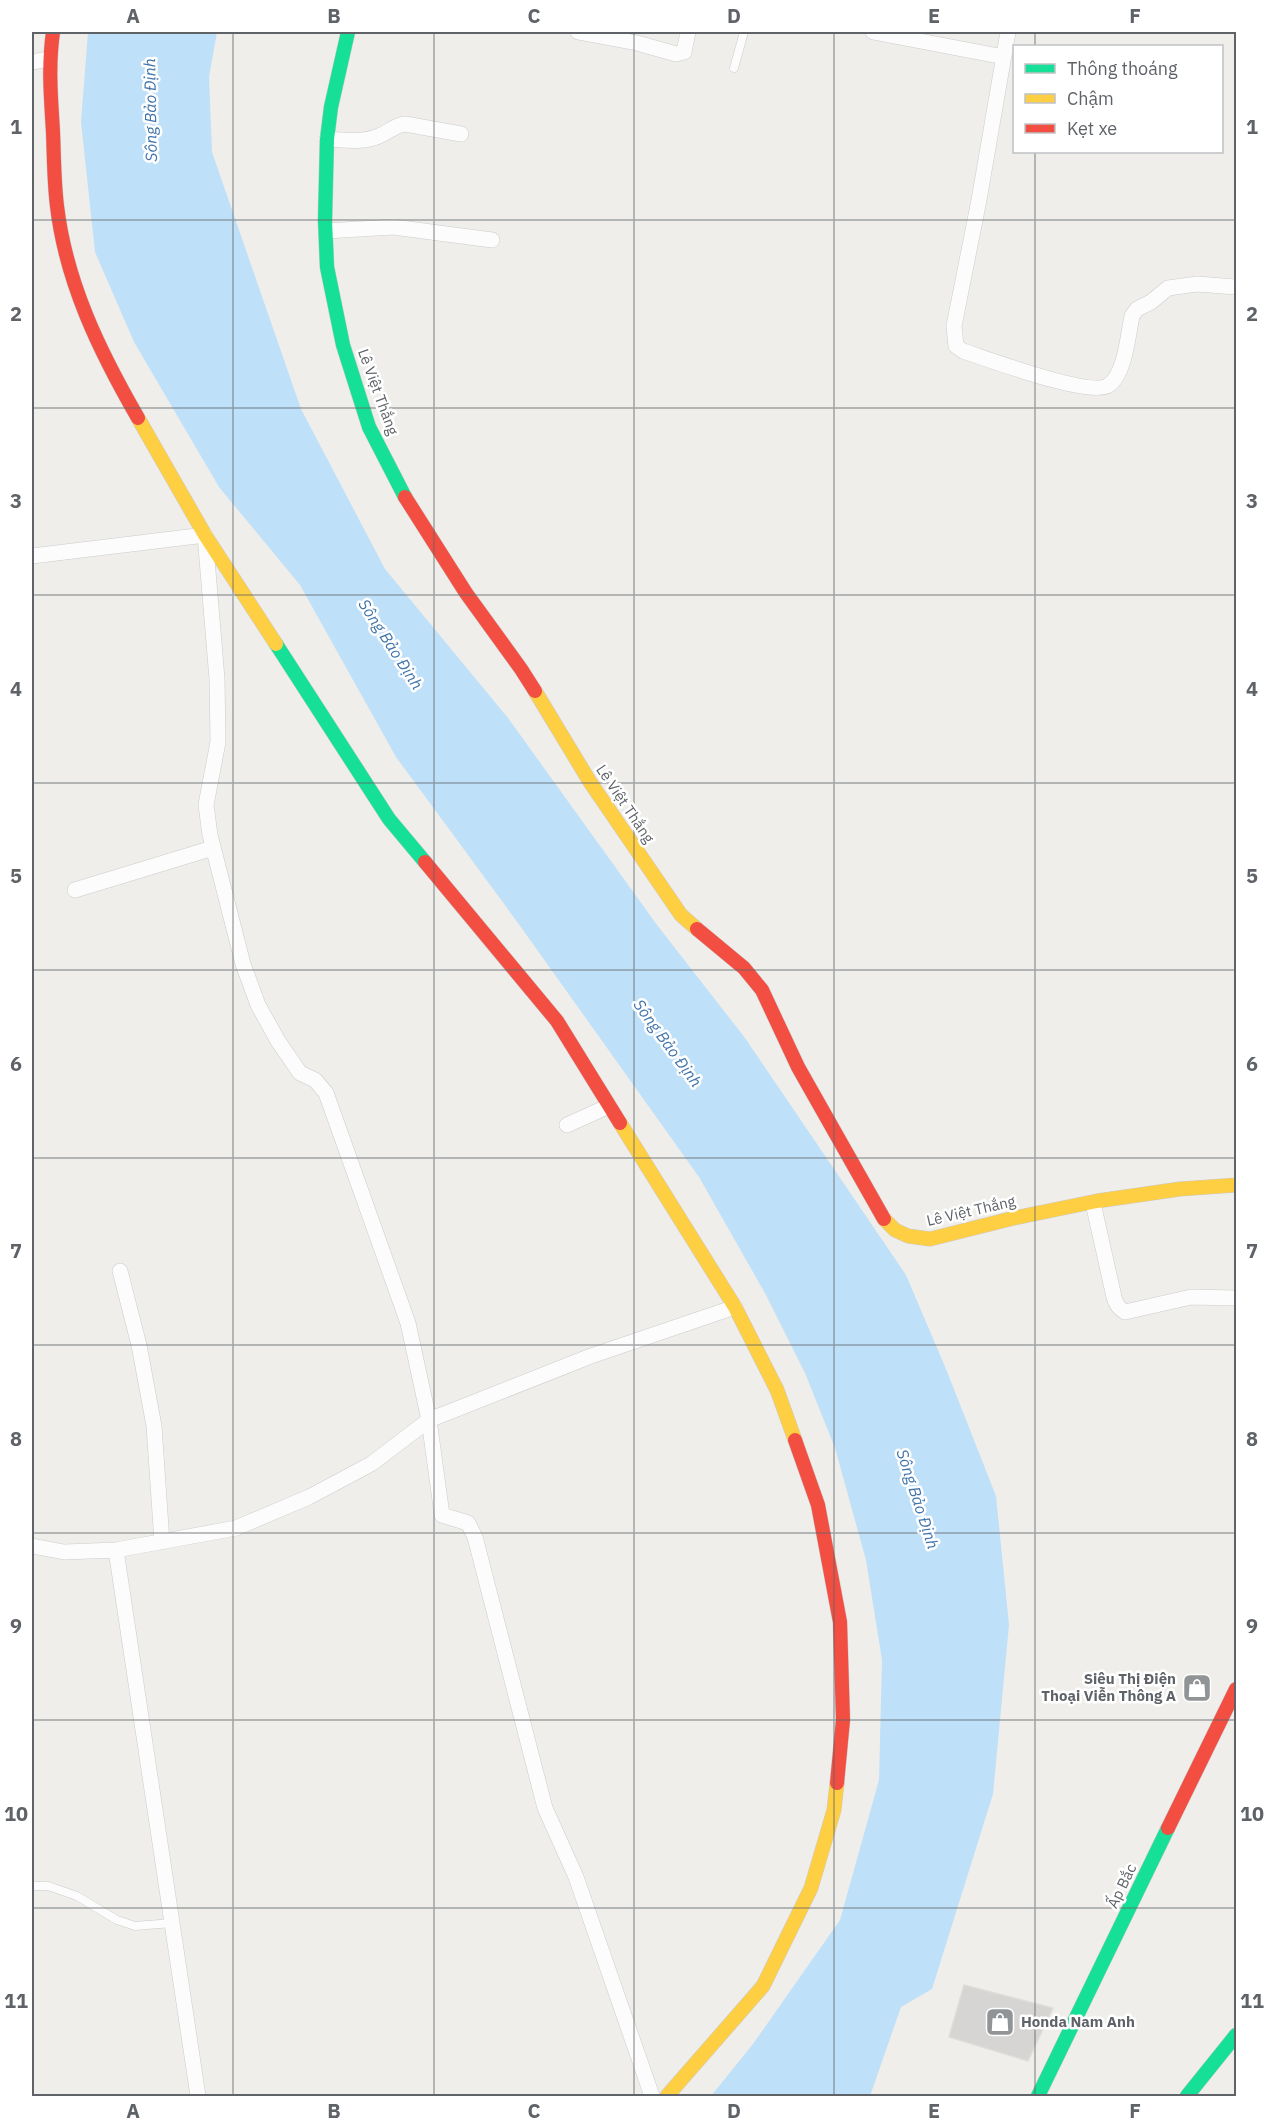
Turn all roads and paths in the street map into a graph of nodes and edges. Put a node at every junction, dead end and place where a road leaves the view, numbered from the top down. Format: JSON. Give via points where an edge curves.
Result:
{"nodes":[{"id":1,"x":53,"y":32,"type":"edge"},
{"id":2,"x":348,"y":32,"type":"edge"},
{"id":3,"x":578,"y":32,"type":"edge"},
{"id":4,"x":688,"y":32,"type":"edge"},
{"id":5,"x":744,"y":32,"type":"edge"},
{"id":6,"x":873,"y":32,"type":"edge"},
{"id":7,"x":1008,"y":32,"type":"edge"},
{"id":8,"x":1004,"y":57,"type":"junction"},
{"id":9,"x":49,"y":59,"type":"junction"},
{"id":10,"x":32,"y":62,"type":"edge"},
{"id":11,"x":734,"y":68,"type":"dead end"},
{"id":12,"x":461,"y":134,"type":"dead end"},
{"id":13,"x":327,"y":139,"type":"junction"},
{"id":14,"x":326,"y":231,"type":"junction"},
{"id":15,"x":492,"y":240,"type":"dead end"},
{"id":16,"x":1236,"y":286,"type":"edge"},
{"id":17,"x":205,"y":535,"type":"junction"},
{"id":18,"x":32,"y":556,"type":"edge"},
{"id":19,"x":213,"y":848,"type":"junction"},
{"id":20,"x":75,"y":890,"type":"dead end"},
{"id":21,"x":609,"y":1106,"type":"junction"},
{"id":22,"x":567,"y":1125,"type":"dead end"},
{"id":23,"x":1236,"y":1185,"type":"edge"},
{"id":24,"x":1093,"y":1203,"type":"junction"},
{"id":25,"x":120,"y":1271,"type":"dead end"},
{"id":26,"x":1236,"y":1298,"type":"edge"},
{"id":27,"x":735,"y":1307,"type":"junction"},
{"id":28,"x":429,"y":1420,"type":"junction"},
{"id":29,"x":162,"y":1542,"type":"junction"},
{"id":30,"x":32,"y":1546,"type":"edge"},
{"id":31,"x":116,"y":1550,"type":"junction"},
{"id":32,"x":1236,"y":1689,"type":"edge"},
{"id":33,"x":32,"y":1886,"type":"edge"},
{"id":34,"x":172,"y":1923,"type":"junction"},
{"id":35,"x":1236,"y":2035,"type":"edge"},
{"id":36,"x":198,"y":2097,"type":"edge"},
{"id":37,"x":652,"y":2097,"type":"edge"},
{"id":38,"x":667,"y":2097,"type":"edge"},
{"id":39,"x":1038,"y":2097,"type":"edge"},
{"id":40,"x":1187,"y":2097,"type":"edge"}],
"edges":[{"from":1,"to":9,"type":"street"},
{"from":2,"to":13,"type":"street","name":"Lê Việt Thắng"},
{"from":3,"to":4,"type":"street","via":[[676,54],[684,52]]},
{"from":5,"to":11,"type":"lane"},
{"from":6,"to":8,"type":"street"},
{"from":7,"to":8,"type":"street"},
{"from":8,"to":16,"type":"street","via":[[954,326],[956,346],[1070,385],[1102,388],[1121,370],[1132,316],[1137,309],[1168,288],[1197,284]]},
{"from":9,"to":10,"type":"street"},
{"from":9,"to":17,"type":"street","via":[[57,206],[81,305],[107,364]]},
{"from":12,"to":13,"type":"street","via":[[399,124],[360,141]]},
{"from":13,"to":14,"type":"street","name":"Lê Việt Thắng"},
{"from":14,"to":15,"type":"street","via":[[393,226]]},
{"from":14,"to":24,"type":"street","name":"Lê Việt Thắng","via":[[327,267],[344,345],[369,427],[407,502],[681,915],[744,968],[762,990],[798,1067],[888,1226],[900,1235],[929,1239]]},
{"from":17,"to":18,"type":"street"},
{"from":17,"to":19,"type":"street","via":[[218,679],[218,742],[206,805]]},
{"from":17,"to":21,"type":"street","via":[[389,819],[557,1021]]},
{"from":19,"to":20,"type":"street"},
{"from":19,"to":28,"type":"street","via":[[243,964],[258,1005],[300,1073],[315,1080],[326,1093],[403,1304]]},
{"from":21,"to":22,"type":"street"},
{"from":21,"to":27,"type":"street"},
{"from":23,"to":24,"type":"street","name":"Lê Việt Thắng"},
{"from":24,"to":26,"type":"street","via":[[1116,1305],[1125,1312],[1191,1297]]},
{"from":25,"to":29,"type":"street","via":[[154,1426]]},
{"from":27,"to":28,"type":"street","via":[[591,1356]]},
{"from":27,"to":38,"type":"street","via":[[777,1390],[818,1505],[840,1622],[843,1720],[834,1810],[811,1888],[763,1986]]},
{"from":28,"to":29,"type":"street","via":[[370,1464],[309,1497],[236,1528]]},
{"from":28,"to":37,"type":"street","via":[[441,1515],[468,1524],[475,1537],[545,1808],[576,1877]]},
{"from":29,"to":31,"type":"street"},
{"from":30,"to":31,"type":"street","via":[[64,1552]]},
{"from":31,"to":34,"type":"street"},
{"from":32,"to":39,"type":"street","name":"Ấp Bắc"},
{"from":33,"to":34,"type":"lane","via":[[48,1886],[77,1896],[135,1926]]},
{"from":34,"to":36,"type":"street"},
{"from":35,"to":40,"type":"street"}]}
